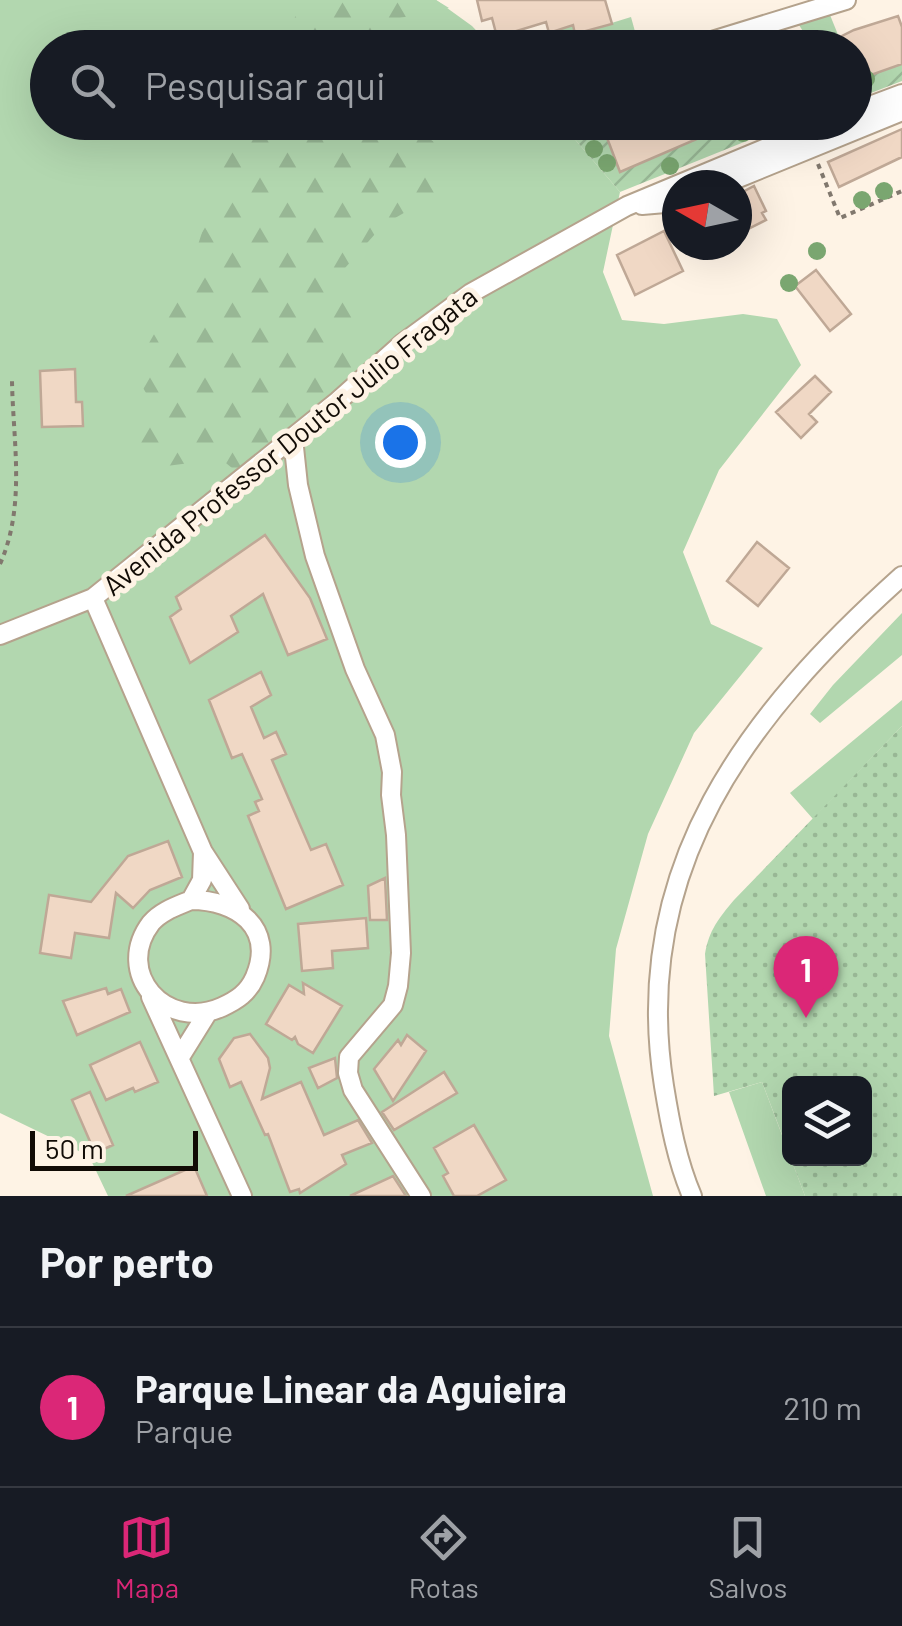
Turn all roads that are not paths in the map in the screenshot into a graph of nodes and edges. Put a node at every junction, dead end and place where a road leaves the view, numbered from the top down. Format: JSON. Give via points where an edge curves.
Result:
{"nodes":[{"id":1,"x":846,"y":0,"type":"edge"},
{"id":2,"x":748,"y":30,"type":"edge"},
{"id":3,"x":902,"y":94,"type":"edge"},
{"id":4,"x":872,"y":105,"type":"edge"},
{"id":5,"x":902,"y":111,"type":"edge"},
{"id":6,"x":872,"y":124,"type":"edge"},
{"id":7,"x":785,"y":140,"type":"edge"},
{"id":8,"x":835,"y":140,"type":"edge"},
{"id":9,"x":752,"y":173,"type":"edge"},
{"id":10,"x":662,"y":203,"type":"edge"},
{"id":11,"x":627,"y":206,"type":"junction"},
{"id":12,"x":293,"y":438,"type":"junction"},
{"id":13,"x":902,"y":576,"type":"edge"},
{"id":14,"x":93,"y":598,"type":"junction"},
{"id":15,"x":0,"y":636,"type":"edge"},
{"id":16,"x":203,"y":852,"type":"junction"},
{"id":17,"x":191,"y":900,"type":"junction"},
{"id":18,"x":242,"y":912,"type":"junction"},
{"id":19,"x":146,"y":988,"type":"junction"},
{"id":20,"x":208,"y":1012,"type":"junction"},
{"id":21,"x":180,"y":1056,"type":"junction"},
{"id":22,"x":242,"y":1196,"type":"edge"},
{"id":23,"x":422,"y":1196,"type":"edge"},
{"id":24,"x":692,"y":1196,"type":"edge"}],
"edges":[{"from":1,"to":2,"type":"street"},
{"from":3,"to":4,"type":"street"},
{"from":5,"to":6,"type":"street"},
{"from":7,"to":11,"type":"street","name":"Avenida Professor Doutor Júlio Fragata"},
{"from":8,"to":9,"type":"street"},
{"from":10,"to":11,"type":"street","name":"Avenida Professor Doutor Júlio Fragata"},
{"from":11,"to":12,"type":"street","name":"Avenida Professor Doutor Júlio Fragata","via":[[472,293]]},
{"from":12,"to":14,"type":"street","name":"Avenida Professor Doutor Júlio Fragata"},
{"from":12,"to":23,"type":"street","via":[[314,556],[385,735],[392,772],[398,986],[393,1004],[349,1057],[348,1073]]},
{"from":13,"to":24,"type":"street","via":[[813,662],[749,740],[701,818],[677,882],[662,941],[658,1018],[672,1131]]},
{"from":14,"to":15,"type":"street","name":"Avenida Professor Doutor Júlio Fragata"},
{"from":14,"to":16,"type":"street"},
{"from":16,"to":17,"type":"street","via":[[202,880]]},
{"from":16,"to":18,"type":"street"},
{"from":17,"to":18,"type":"street"},
{"from":17,"to":19,"type":"street","via":[[150,925],[140,948]]},
{"from":18,"to":20,"type":"street","via":[[253,927],[259,964],[242,996]]},
{"from":19,"to":20,"type":"street","via":[[175,1011]]},
{"from":19,"to":21,"type":"street"},
{"from":20,"to":21,"type":"street"},
{"from":21,"to":22,"type":"street"}]}
